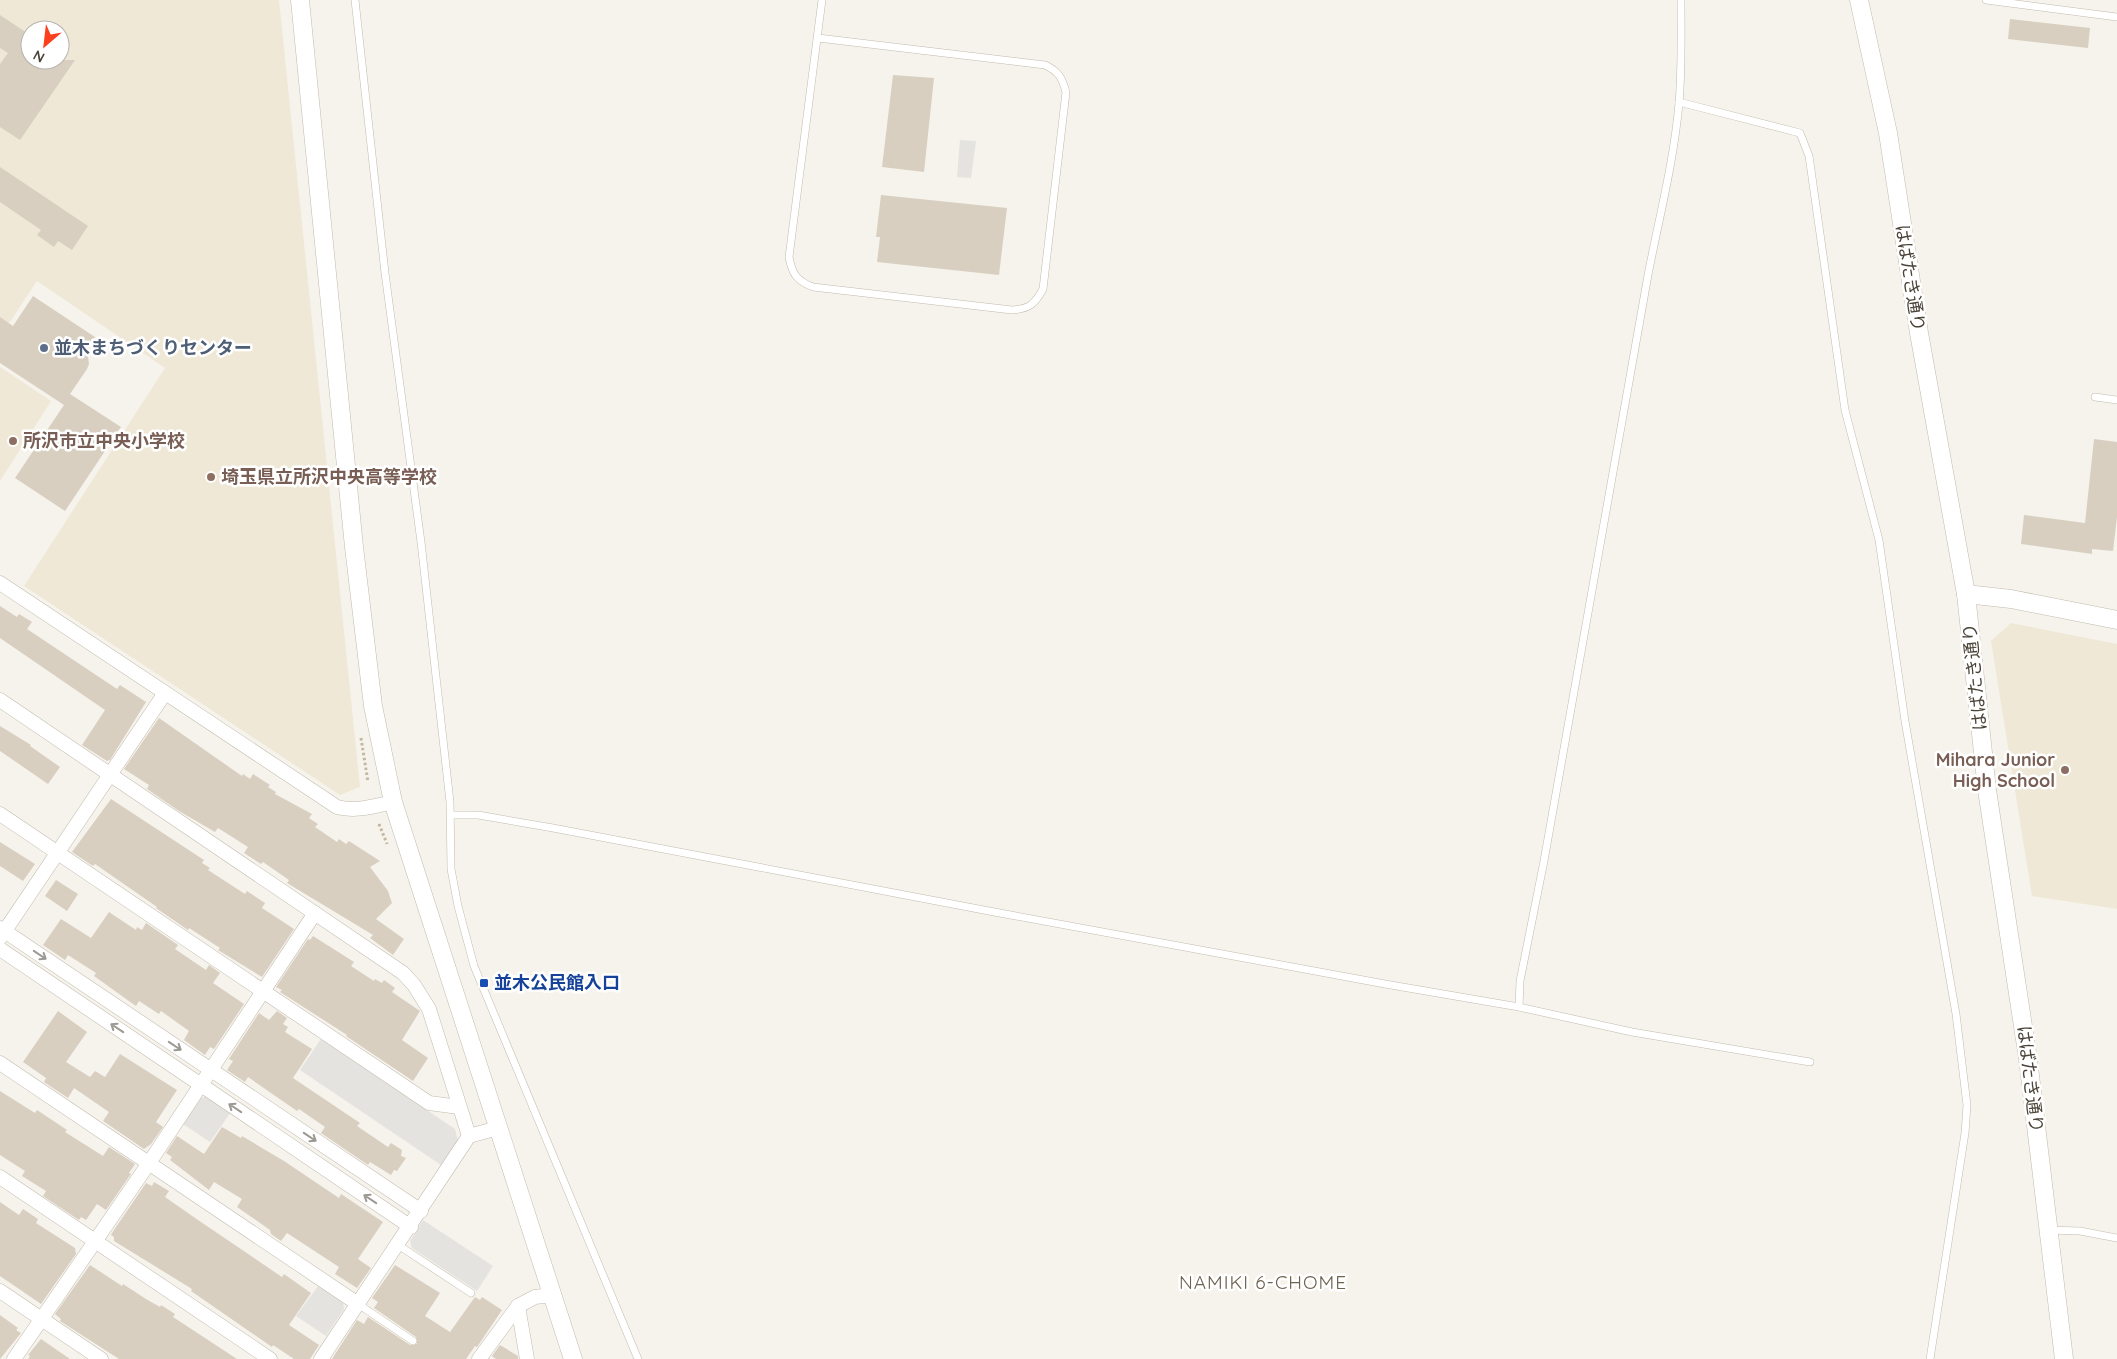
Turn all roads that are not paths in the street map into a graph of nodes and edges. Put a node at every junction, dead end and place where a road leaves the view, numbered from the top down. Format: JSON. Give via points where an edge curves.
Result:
{"nodes":[{"id":1,"x":300,"y":0,"type":"edge"},
{"id":2,"x":355,"y":0,"type":"edge"},
{"id":3,"x":822,"y":0,"type":"edge"},
{"id":4,"x":1682,"y":0,"type":"edge"},
{"id":5,"x":1859,"y":0,"type":"edge"},
{"id":6,"x":1986,"y":0,"type":"edge"},
{"id":7,"x":2117,"y":17,"type":"edge"},
{"id":8,"x":818,"y":38,"type":"junction"},
{"id":9,"x":1679,"y":102,"type":"junction"},
{"id":10,"x":2095,"y":397,"type":"dead end"},
{"id":11,"x":2117,"y":400,"type":"edge"},
{"id":12,"x":0,"y":583,"type":"edge"},
{"id":13,"x":1966,"y":594,"type":"junction"},
{"id":14,"x":2117,"y":620,"type":"edge"},
{"id":15,"x":165,"y":693,"type":"junction"},
{"id":16,"x":0,"y":700,"type":"edge"},
{"id":17,"x":110,"y":774,"type":"junction"},
{"id":18,"x":393,"y":802,"type":"junction"},
{"id":19,"x":0,"y":814,"type":"edge"},
{"id":20,"x":451,"y":815,"type":"junction"},
{"id":21,"x":58,"y":854,"type":"junction"},
{"id":22,"x":315,"y":913,"type":"junction"},
{"id":23,"x":2,"y":932,"type":"edge"},
{"id":24,"x":0,"y":949,"type":"edge"},
{"id":25,"x":262,"y":992,"type":"junction"},
{"id":26,"x":1519,"y":1006,"type":"junction"},
{"id":27,"x":1810,"y":1062,"type":"dead end"},
{"id":28,"x":0,"y":1063,"type":"edge"},
{"id":29,"x":210,"y":1071,"type":"junction"},
{"id":30,"x":201,"y":1085,"type":"junction"},
{"id":31,"x":459,"y":1107,"type":"junction"},
{"id":32,"x":498,"y":1128,"type":"junction"},
{"id":33,"x":469,"y":1136,"type":"junction"},
{"id":34,"x":149,"y":1163,"type":"junction"},
{"id":35,"x":0,"y":1177,"type":"edge"},
{"id":36,"x":421,"y":1212,"type":"junction"},
{"id":37,"x":410,"y":1227,"type":"junction"},
{"id":38,"x":2048,"y":1230,"type":"junction"},
{"id":39,"x":2117,"y":1238,"type":"edge"},
{"id":40,"x":95,"y":1240,"type":"junction"},
{"id":41,"x":398,"y":1245,"type":"junction"},
{"id":42,"x":0,"y":1291,"type":"edge"},
{"id":43,"x":471,"y":1293,"type":"dead end"},
{"id":44,"x":552,"y":1295,"type":"junction"},
{"id":45,"x":358,"y":1304,"type":"junction"},
{"id":46,"x":518,"y":1306,"type":"junction"},
{"id":47,"x":41,"y":1318,"type":"junction"},
{"id":48,"x":413,"y":1342,"type":"dead end"},
{"id":49,"x":14,"y":1359,"type":"edge"},
{"id":50,"x":101,"y":1359,"type":"edge"},
{"id":51,"x":270,"y":1359,"type":"edge"},
{"id":52,"x":321,"y":1359,"type":"edge"},
{"id":53,"x":479,"y":1359,"type":"edge"},
{"id":54,"x":527,"y":1359,"type":"edge"},
{"id":55,"x":573,"y":1359,"type":"edge"},
{"id":56,"x":638,"y":1359,"type":"edge"},
{"id":57,"x":1930,"y":1359,"type":"edge"},
{"id":58,"x":2064,"y":1359,"type":"edge"}],
"edges":[{"from":1,"to":18,"type":"street","via":[[365,640],[373,706]]},
{"from":2,"to":20,"type":"lane"},
{"from":3,"to":8,"type":"lane"},
{"from":4,"to":9,"type":"lane"},
{"from":5,"to":13,"type":"street","name":"はばたき通り","via":[[1888,133],[1919,333]]},
{"from":6,"to":7,"type":"lane"},
{"from":8,"to":8,"type":"lane","via":[[1045,65],[1063,78],[1066,92],[1043,289],[1036,301],[1025,309],[1012,310],[813,287],[799,282],[791,271],[789,257]]},
{"from":9,"to":26,"type":"lane","via":[[1666,196],[1648,275],[1520,981]]},
{"from":9,"to":57,"type":"lane","via":[[1800,133],[1810,156],[1845,410],[1879,540],[1905,721],[1956,1014],[1967,1105]]},
{"from":10,"to":11,"type":"lane"},
{"from":12,"to":15,"type":"street"},
{"from":13,"to":14,"type":"street","via":[[2011,599]]},
{"from":13,"to":38,"type":"street","name":"はばたき通り","via":[[1987,790],[2028,1059]]},
{"from":15,"to":17,"type":"street"},
{"from":15,"to":18,"type":"street","via":[[337,807],[358,809]]},
{"from":16,"to":17,"type":"street"},
{"from":17,"to":21,"type":"street"},
{"from":17,"to":22,"type":"street"},
{"from":18,"to":32,"type":"street"},
{"from":19,"to":21,"type":"street"},
{"from":20,"to":26,"type":"lane","via":[[478,815],[553,828],[1385,984]]},
{"from":20,"to":56,"type":"lane","via":[[451,869],[474,966]]},
{"from":21,"to":23,"type":"street"},
{"from":21,"to":25,"type":"street"},
{"from":22,"to":25,"type":"street"},
{"from":22,"to":31,"type":"street","via":[[388,962],[414,985],[429,1009]]},
{"from":23,"to":29,"type":"street","one_way":true},
{"from":30,"to":24,"type":"street","one_way":true},
{"from":25,"to":29,"type":"street"},
{"from":25,"to":31,"type":"street","via":[[428,1103]]},
{"from":26,"to":27,"type":"lane","via":[[1632,1032]]},
{"from":28,"to":34,"type":"street"},
{"from":29,"to":30,"type":"street"},
{"from":29,"to":36,"type":"street","one_way":true},
{"from":30,"to":34,"type":"street"},
{"from":37,"to":30,"type":"street","one_way":true},
{"from":31,"to":33,"type":"street"},
{"from":32,"to":33,"type":"street"},
{"from":32,"to":44,"type":"street"},
{"from":33,"to":36,"type":"street"},
{"from":34,"to":40,"type":"street"},
{"from":34,"to":45,"type":"street"},
{"from":35,"to":40,"type":"street"},
{"from":36,"to":37,"type":"street"},
{"from":37,"to":41,"type":"street"},
{"from":38,"to":39,"type":"lane","via":[[2080,1231]]},
{"from":38,"to":58,"type":"street","name":"はばたき通り"},
{"from":40,"to":47,"type":"street"},
{"from":40,"to":51,"type":"street"},
{"from":41,"to":43,"type":"lane"},
{"from":41,"to":45,"type":"street"},
{"from":42,"to":47,"type":"street"},
{"from":44,"to":46,"type":"street","via":[[535,1297]]},
{"from":44,"to":55,"type":"street"},
{"from":45,"to":48,"type":"lane"},
{"from":45,"to":52,"type":"street"},
{"from":46,"to":53,"type":"street"},
{"from":46,"to":54,"type":"street"},
{"from":47,"to":49,"type":"street"},
{"from":47,"to":50,"type":"street"}]}
